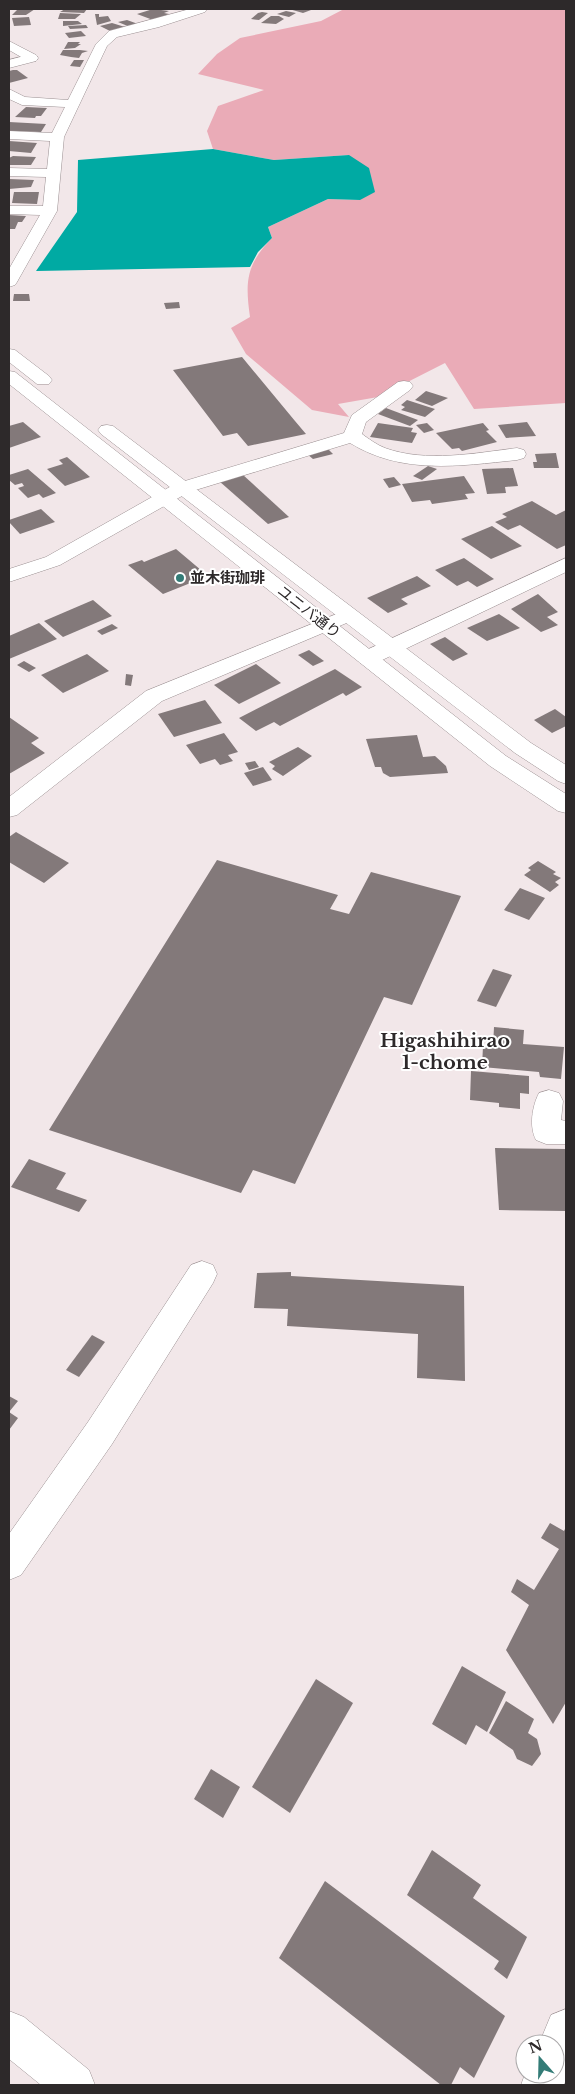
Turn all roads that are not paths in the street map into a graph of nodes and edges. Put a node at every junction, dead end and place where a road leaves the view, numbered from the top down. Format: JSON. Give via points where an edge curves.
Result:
{"nodes":[{"id":1,"x":201,"y":9,"type":"edge"},
{"id":2,"x":132,"y":17,"type":"dead end"},
{"id":3,"x":154,"y":24,"type":"junction"},
{"id":4,"x":9,"y":45,"type":"edge"},
{"id":5,"x":9,"y":64,"type":"edge"},
{"id":6,"x":9,"y":93,"type":"edge"},
{"id":7,"x":74,"y":104,"type":"junction"},
{"id":8,"x":9,"y":135,"type":"edge"},
{"id":9,"x":57,"y":137,"type":"junction"},
{"id":10,"x":9,"y":172,"type":"edge"},
{"id":11,"x":53,"y":173,"type":"junction"},
{"id":12,"x":9,"y":210,"type":"edge"},
{"id":13,"x":50,"y":211,"type":"junction"},
{"id":14,"x":9,"y":282,"type":"edge"},
{"id":15,"x":9,"y":354,"type":"edge"},
{"id":16,"x":9,"y":376,"type":"edge"},
{"id":17,"x":404,"y":386,"type":"dead end"},
{"id":18,"x":352,"y":436,"type":"junction"},
{"id":19,"x":518,"y":454,"type":"dead end"},
{"id":20,"x":182,"y":488,"type":"junction"},
{"id":21,"x":164,"y":498,"type":"junction"},
{"id":22,"x":566,"y":564,"type":"edge"},
{"id":23,"x":9,"y":576,"type":"edge"},
{"id":24,"x":348,"y":615,"type":"junction"},
{"id":25,"x":325,"y":624,"type":"junction"},
{"id":26,"x":390,"y":646,"type":"junction"},
{"id":27,"x":368,"y":658,"type":"junction"},
{"id":28,"x":566,"y":776,"type":"edge"},
{"id":29,"x":566,"y":805,"type":"edge"},
{"id":30,"x":9,"y":809,"type":"edge"},
{"id":31,"x":549,"y":1101,"type":"dead end"},
{"id":32,"x":566,"y":1132,"type":"edge"},
{"id":33,"x":202,"y":1274,"type":"dead end"},
{"id":34,"x":9,"y":1563,"type":"edge"},
{"id":35,"x":9,"y":2032,"type":"edge"},
{"id":36,"x":74,"y":2085,"type":"edge"}],
"edges":[{"from":1,"to":3,"type":"street"},
{"from":2,"to":3,"type":"street"},
{"from":3,"to":7,"type":"street","via":[[112,34],[102,44]]},
{"from":4,"to":5,"type":"street","via":[[32,58]]},
{"from":6,"to":7,"type":"street","via":[[22,101]]},
{"from":7,"to":9,"type":"street"},
{"from":8,"to":9,"type":"street"},
{"from":9,"to":11,"type":"street"},
{"from":10,"to":11,"type":"street"},
{"from":11,"to":13,"type":"street"},
{"from":12,"to":13,"type":"street"},
{"from":13,"to":14,"type":"street"},
{"from":15,"to":20,"type":"street","name":"ユニバ通り"},
{"from":16,"to":21,"type":"street","name":"ユニバ通り"},
{"from":17,"to":18,"type":"street","via":[[358,418]]},
{"from":18,"to":19,"type":"street","via":[[378,451],[422,461]]},
{"from":18,"to":20,"type":"street"},
{"from":20,"to":21,"type":"street"},
{"from":20,"to":24,"type":"street","name":"ユニバ通り"},
{"from":21,"to":23,"type":"street","via":[[54,561]]},
{"from":21,"to":25,"type":"street","name":"ユニバ通り"},
{"from":22,"to":26,"type":"street"},
{"from":24,"to":25,"type":"street"},
{"from":24,"to":26,"type":"street","name":"ユニバ通り"},
{"from":25,"to":27,"type":"street","name":"ユニバ通り"},
{"from":25,"to":30,"type":"street","via":[[154,696]]},
{"from":26,"to":27,"type":"street"},
{"from":26,"to":28,"type":"street","name":"ユニバ通り","via":[[523,748]]},
{"from":27,"to":29,"type":"street","name":"ユニバ通り","via":[[498,761]]},
{"from":31,"to":32,"type":"street","via":[[546,1132]]},
{"from":33,"to":34,"type":"street","via":[[100,1434]]},
{"from":35,"to":36,"type":"street"}]}
